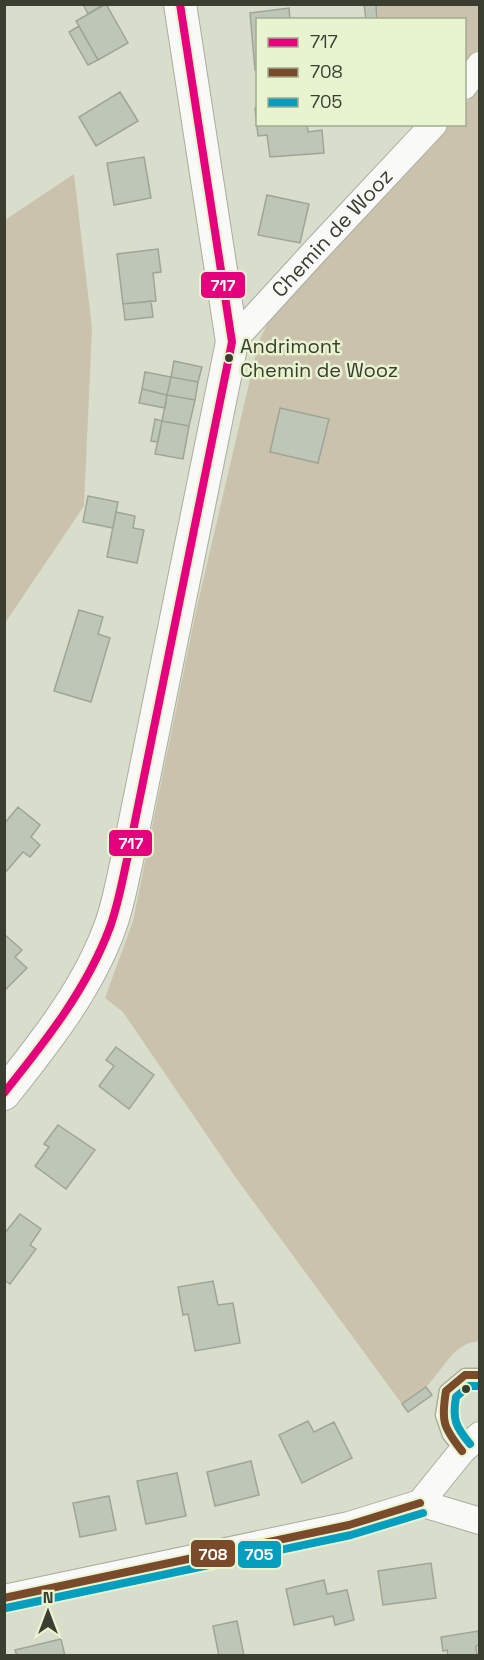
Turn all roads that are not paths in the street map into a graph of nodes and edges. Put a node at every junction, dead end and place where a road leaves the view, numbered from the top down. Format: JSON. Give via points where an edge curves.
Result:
{"nodes":[{"id":1,"x":180,"y":4,"type":"edge"},
{"id":2,"x":480,"y":65,"type":"edge"},
{"id":3,"x":466,"y":85,"type":"edge"},
{"id":4,"x":432,"y":126,"type":"edge"},
{"id":5,"x":232,"y":342,"type":"junction"},
{"id":6,"x":4,"y":1094,"type":"edge"},
{"id":7,"x":480,"y":1375,"type":"edge"},
{"id":8,"x":471,"y":1443,"type":"edge"},
{"id":9,"x":420,"y":1503,"type":"junction"},
{"id":10,"x":480,"y":1521,"type":"edge"},
{"id":11,"x":4,"y":1598,"type":"edge"}],
"edges":[{"from":1,"to":5,"type":"street"},
{"from":2,"to":3,"type":"street"},
{"from":4,"to":5,"type":"street","name":"Chemin de Wooz"},
{"from":5,"to":6,"type":"street","via":[[129,851],[110,926],[65,1015]]},
{"from":7,"to":8,"type":"lane","via":[[465,1375],[446,1391],[442,1415],[448,1435]]},
{"from":8,"to":9,"type":"street"},
{"from":9,"to":10,"type":"street"},
{"from":9,"to":11,"type":"street","via":[[349,1525]]}]}
